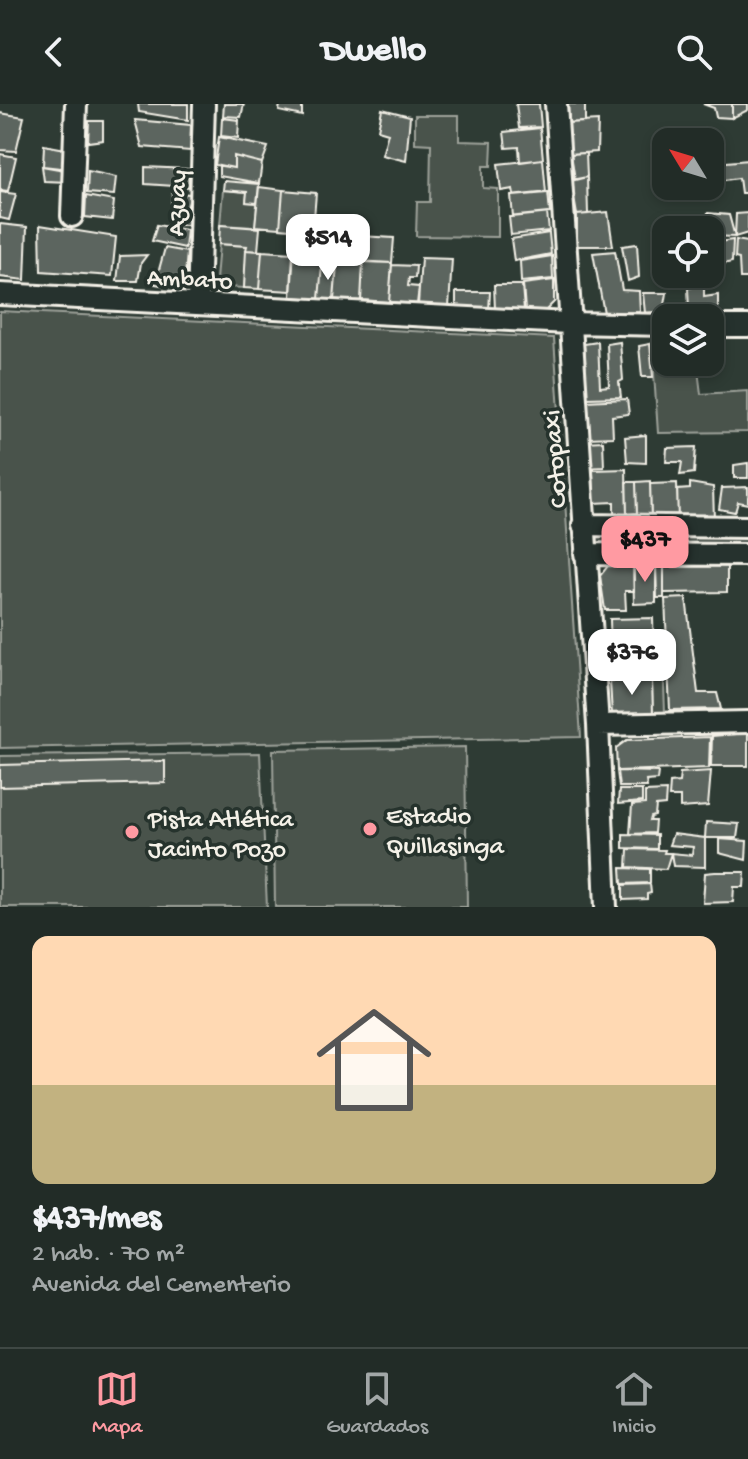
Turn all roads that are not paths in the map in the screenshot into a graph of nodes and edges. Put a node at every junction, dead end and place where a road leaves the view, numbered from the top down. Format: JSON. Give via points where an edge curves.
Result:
{"nodes":[{"id":1,"x":76,"y":104,"type":"edge"},
{"id":2,"x":204,"y":104,"type":"edge"},
{"id":3,"x":556,"y":104,"type":"edge"},
{"id":4,"x":72,"y":216,"type":"dead end"},
{"id":5,"x":0,"y":294,"type":"edge"},
{"id":6,"x":198,"y":304,"type":"junction"},
{"id":7,"x":569,"y":323,"type":"junction"},
{"id":8,"x":652,"y":325,"type":"edge"},
{"id":9,"x":724,"y":326,"type":"edge"},
{"id":10,"x":748,"y":326,"type":"edge"},
{"id":11,"x":583,"y":525,"type":"junction"},
{"id":12,"x":748,"y":527,"type":"edge"},
{"id":13,"x":585,"y":554,"type":"junction"},
{"id":14,"x":748,"y":555,"type":"edge"},
{"id":15,"x":748,"y":722,"type":"edge"},
{"id":16,"x":598,"y":725,"type":"junction"},
{"id":17,"x":606,"y":907,"type":"edge"}],
"edges":[{"from":1,"to":4,"type":"street"},
{"from":2,"to":6,"type":"street","name":"Azuay"},
{"from":3,"to":7,"type":"street","name":"Cotopaxi"},
{"from":5,"to":6,"type":"street","name":"Ambato"},
{"from":6,"to":7,"type":"street","name":"Ambato"},
{"from":7,"to":8,"type":"street","name":"Ambato"},
{"from":7,"to":11,"type":"street","name":"Cotopaxi"},
{"from":9,"to":10,"type":"street"},
{"from":11,"to":12,"type":"street"},
{"from":11,"to":13,"type":"street","name":"Cotopaxi"},
{"from":13,"to":14,"type":"street"},
{"from":13,"to":16,"type":"street","name":"Cotopaxi"},
{"from":15,"to":16,"type":"street"},
{"from":16,"to":17,"type":"street","name":"Cotopaxi"}]}
